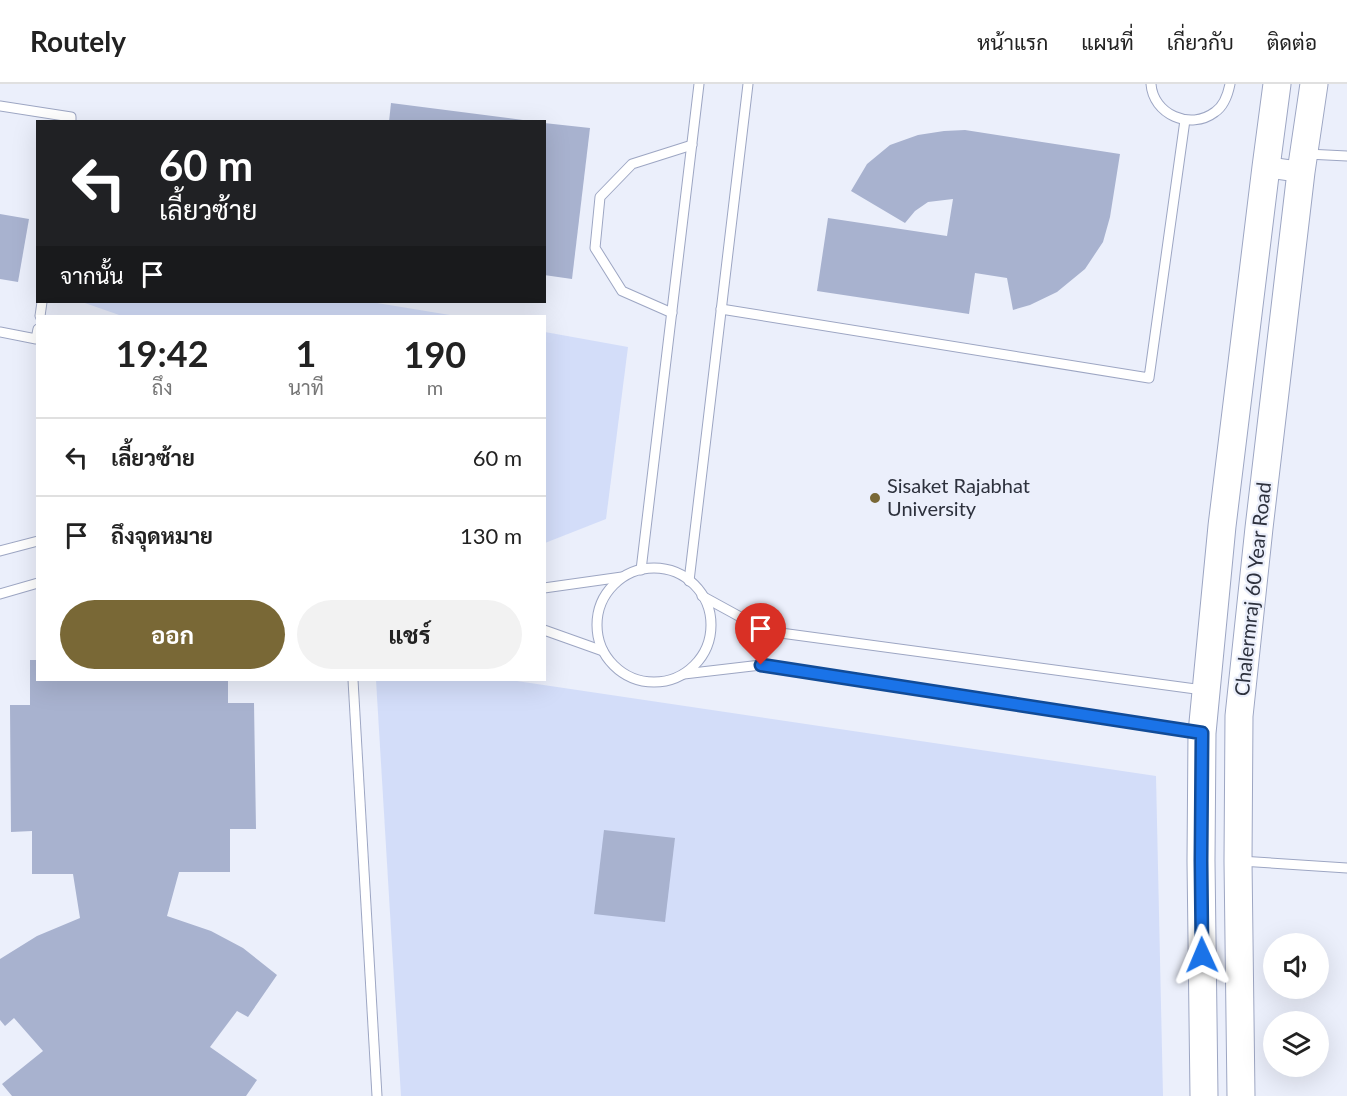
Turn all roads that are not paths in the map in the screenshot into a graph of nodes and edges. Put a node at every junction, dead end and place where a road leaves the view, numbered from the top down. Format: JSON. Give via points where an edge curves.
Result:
{"nodes":[{"id":1,"x":699,"y":84,"type":"edge"},
{"id":2,"x":748,"y":84,"type":"edge"},
{"id":3,"x":1151,"y":84,"type":"edge"},
{"id":4,"x":1230,"y":84,"type":"edge"},
{"id":5,"x":1277,"y":84,"type":"edge"},
{"id":6,"x":1314,"y":84,"type":"edge"},
{"id":7,"x":0,"y":106,"type":"edge"},
{"id":8,"x":71,"y":120,"type":"edge"},
{"id":9,"x":1185,"y":120,"type":"junction"},
{"id":10,"x":692,"y":146,"type":"junction"},
{"id":11,"x":1347,"y":156,"type":"edge"},
{"id":12,"x":1303,"y":163,"type":"junction"},
{"id":13,"x":1266,"y":167,"type":"junction"},
{"id":14,"x":722,"y":309,"type":"junction"},
{"id":15,"x":672,"y":313,"type":"junction"},
{"id":16,"x":0,"y":332,"type":"edge"},
{"id":17,"x":36,"y":339,"type":"edge"},
{"id":18,"x":36,"y":542,"type":"edge"},
{"id":19,"x":0,"y":551,"type":"edge"},
{"id":20,"x":641,"y":570,"type":"junction"},
{"id":21,"x":622,"y":577,"type":"junction"},
{"id":22,"x":689,"y":581,"type":"junction"},
{"id":23,"x":36,"y":584,"type":"edge"},
{"id":24,"x":546,"y":588,"type":"edge"},
{"id":25,"x":0,"y":594,"type":"edge"},
{"id":26,"x":702,"y":596,"type":"junction"},
{"id":27,"x":546,"y":631,"type":"edge"},
{"id":28,"x":603,"y":651,"type":"junction"},
{"id":29,"x":684,"y":674,"type":"junction"},
{"id":30,"x":353,"y":681,"type":"edge"},
{"id":31,"x":1205,"y":690,"type":"junction"},
{"id":32,"x":1202,"y":733,"type":"junction"},
{"id":33,"x":1238,"y":861,"type":"junction"},
{"id":34,"x":1347,"y":867,"type":"edge"},
{"id":35,"x":377,"y":1096,"type":"edge"},
{"id":36,"x":1204,"y":1096,"type":"edge"},
{"id":37,"x":1241,"y":1096,"type":"edge"}],
"edges":[{"from":1,"to":10,"type":"lane"},
{"from":2,"to":14,"type":"lane"},
{"from":3,"to":9,"type":"lane","via":[[1158,105]]},
{"from":4,"to":9,"type":"lane","via":[[1225,100],[1215,112],[1201,119]]},
{"from":5,"to":13,"type":"street","name":"Chalermraj 60 Year Road"},
{"from":6,"to":12,"type":"street","name":"Chalermraj 60 Year Road"},
{"from":7,"to":8,"type":"lane"},
{"from":9,"to":14,"type":"lane","via":[[1149,378]]},
{"from":10,"to":15,"type":"lane"},
{"from":10,"to":15,"type":"lane","via":[[632,164],[600,197],[595,248],[600,257],[622,291]]},
{"from":11,"to":12,"type":"lane"},
{"from":12,"to":13,"type":"street"},
{"from":12,"to":33,"type":"street","name":"Chalermraj 60 Year Road","via":[[1239,716]]},
{"from":13,"to":31,"type":"street","name":"Chalermraj 60 Year Road"},
{"from":14,"to":22,"type":"lane"},
{"from":15,"to":20,"type":"lane"},
{"from":16,"to":17,"type":"lane"},
{"from":18,"to":19,"type":"lane"},
{"from":20,"to":21,"type":"lane"},
{"from":20,"to":22,"type":"lane","via":[[675,572]]},
{"from":21,"to":24,"type":"lane"},
{"from":21,"to":28,"type":"lane","via":[[601,604],[597,624]]},
{"from":22,"to":26,"type":"lane"},
{"from":23,"to":25,"type":"lane"},
{"from":26,"to":29,"type":"lane","via":[[710,631],[705,650]]},
{"from":26,"to":31,"type":"lane","via":[[766,631]]},
{"from":27,"to":28,"type":"lane"},
{"from":28,"to":29,"type":"lane","via":[[614,667],[630,678],[666,681]]},
{"from":29,"to":32,"type":"lane","via":[[761,665]]},
{"from":30,"to":35,"type":"lane"},
{"from":31,"to":32,"type":"street","name":"Chalermraj 60 Year Road"},
{"from":32,"to":36,"type":"street","name":"Chalermraj 60 Year Road"},
{"from":33,"to":34,"type":"lane"},
{"from":33,"to":37,"type":"street","name":"Chalermraj 60 Year Road"}]}
